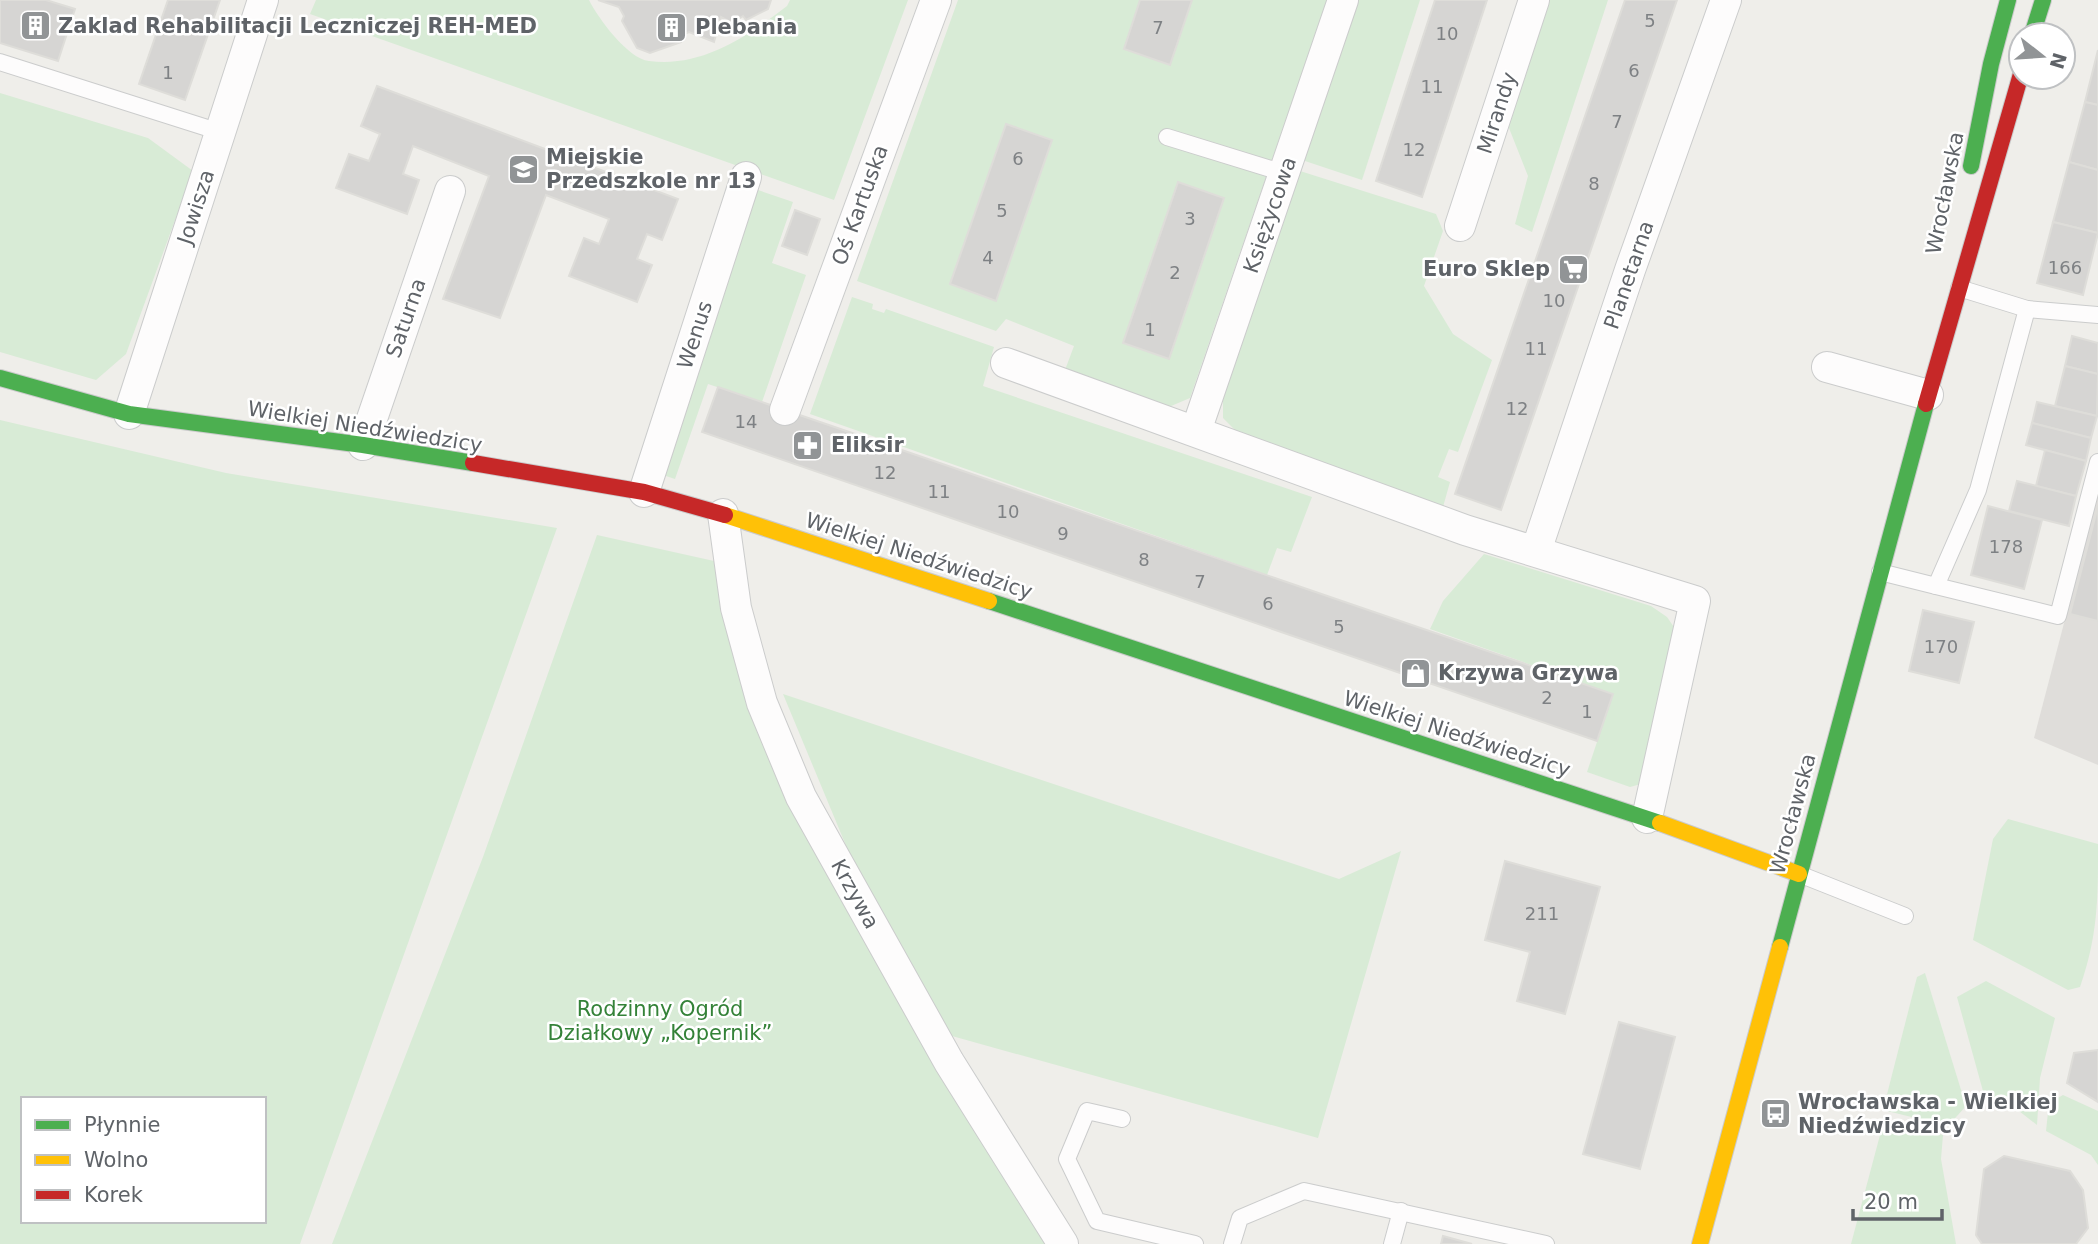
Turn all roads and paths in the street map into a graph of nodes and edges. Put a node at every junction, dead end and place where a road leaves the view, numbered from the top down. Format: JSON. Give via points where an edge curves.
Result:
{"nodes":[{"id":1,"x":263,"y":0,"type":"edge"},
{"id":2,"x":936,"y":0,"type":"edge"},
{"id":3,"x":1343,"y":0,"type":"edge"},
{"id":4,"x":1534,"y":0,"type":"edge"},
{"id":5,"x":1726,"y":0,"type":"edge"},
{"id":6,"x":2008,"y":0,"type":"edge"},
{"id":7,"x":2043,"y":0,"type":"edge"},
{"id":8,"x":2036,"y":21,"type":"edge"},
{"id":9,"x":0,"y":62,"type":"edge"},
{"id":10,"x":2016,"y":91,"type":"edge"},
{"id":11,"x":220,"y":132,"type":"junction"},
{"id":12,"x":1167,"y":137,"type":"dead end"},
{"id":13,"x":1284,"y":173,"type":"junction"},
{"id":14,"x":746,"y":177,"type":"dead end"},
{"id":15,"x":1968,"y":183,"type":"dead end"},
{"id":16,"x":450,"y":191,"type":"dead end"},
{"id":17,"x":1961,"y":223,"type":"dead end"},
{"id":18,"x":1460,"y":226,"type":"dead end"},
{"id":19,"x":1959,"y":288,"type":"junction"},
{"id":20,"x":2027,"y":309,"type":"junction"},
{"id":21,"x":2098,"y":315,"type":"edge"},
{"id":22,"x":1006,"y":363,"type":"dead end"},
{"id":23,"x":1826,"y":367,"type":"dead end"},
{"id":24,"x":0,"y":378,"type":"edge"},
{"id":25,"x":1928,"y":395,"type":"junction"},
{"id":26,"x":785,"y":410,"type":"dead end"},
{"id":27,"x":130,"y":414,"type":"junction"},
{"id":28,"x":1196,"y":431,"type":"junction"},
{"id":29,"x":363,"y":445,"type":"junction"},
{"id":30,"x":2098,"y":462,"type":"edge"},
{"id":31,"x":644,"y":492,"type":"junction"},
{"id":32,"x":723,"y":514,"type":"junction"},
{"id":33,"x":1536,"y":551,"type":"junction"},
{"id":34,"x":1880,"y":572,"type":"junction"},
{"id":35,"x":1936,"y":586,"type":"junction"},
{"id":36,"x":1647,"y":818,"type":"junction"},
{"id":37,"x":1799,"y":874,"type":"junction"},
{"id":38,"x":1905,"y":916,"type":"dead end"},
{"id":39,"x":1122,"y":1119,"type":"dead end"},
{"id":40,"x":1401,"y":1211,"type":"junction"},
{"id":41,"x":1063,"y":1244,"type":"edge"},
{"id":42,"x":1195,"y":1244,"type":"edge"},
{"id":43,"x":1232,"y":1244,"type":"edge"},
{"id":44,"x":1392,"y":1244,"type":"edge"},
{"id":45,"x":1546,"y":1244,"type":"edge"},
{"id":46,"x":1700,"y":1244,"type":"edge"}],
"edges":[{"from":1,"to":11,"type":"street","name":"Jowisza"},
{"from":2,"to":26,"type":"street","name":"Oś Kartuska"},
{"from":3,"to":13,"type":"street","name":"Księżycowa"},
{"from":4,"to":18,"type":"street","name":"Mirandy"},
{"from":5,"to":33,"type":"street","name":"Planetarna"},
{"from":6,"to":15,"type":"street","name":"Wrocławska"},
{"from":7,"to":8,"type":"street"},
{"from":9,"to":11,"type":"lane"},
{"from":10,"to":19,"type":"street","name":"Wrocławska"},
{"from":11,"to":27,"type":"street","name":"Jowisza"},
{"from":12,"to":13,"type":"lane"},
{"from":13,"to":28,"type":"street","name":"Księżycowa"},
{"from":14,"to":31,"type":"street","name":"Wenus"},
{"from":16,"to":29,"type":"street","name":"Saturna"},
{"from":17,"to":25,"type":"street","name":"Wrocławska"},
{"from":19,"to":20,"type":"lane"},
{"from":19,"to":25,"type":"street","name":"Wrocławska"},
{"from":20,"to":21,"type":"lane"},
{"from":20,"to":35,"type":"lane","via":[[1978,490]]},
{"from":22,"to":28,"type":"street"},
{"from":23,"to":25,"type":"street"},
{"from":24,"to":27,"type":"street","name":"Wielkiej Niedźwiedzicy"},
{"from":25,"to":34,"type":"street","name":"Wrocławska"},
{"from":27,"to":29,"type":"street","name":"Wielkiej Niedźwiedzicy"},
{"from":28,"to":33,"type":"street","via":[[1465,530]]},
{"from":29,"to":31,"type":"street","name":"Wielkiej Niedźwiedzicy"},
{"from":30,"to":35,"type":"lane","via":[[2058,616]]},
{"from":31,"to":32,"type":"street","name":"Wielkiej Niedźwiedzicy"},
{"from":32,"to":36,"type":"street","name":"Wielkiej Niedźwiedzicy"},
{"from":32,"to":41,"type":"street","name":"Krzywa","via":[[736,608],[762,703],[801,797],[949,1062]]},
{"from":33,"to":36,"type":"street","via":[[1695,601]]},
{"from":34,"to":35,"type":"lane"},
{"from":34,"to":37,"type":"street","name":"Wrocławska"},
{"from":36,"to":37,"type":"street","name":"Wielkiej Niedźwiedzicy"},
{"from":37,"to":38,"type":"lane"},
{"from":37,"to":46,"type":"street","name":"Wrocławska"},
{"from":39,"to":42,"type":"lane","via":[[1087,1111],[1067,1159],[1097,1221]]},
{"from":40,"to":43,"type":"lane","via":[[1304,1191],[1240,1218]]},
{"from":40,"to":44,"type":"lane"},
{"from":40,"to":45,"type":"lane"}]}
